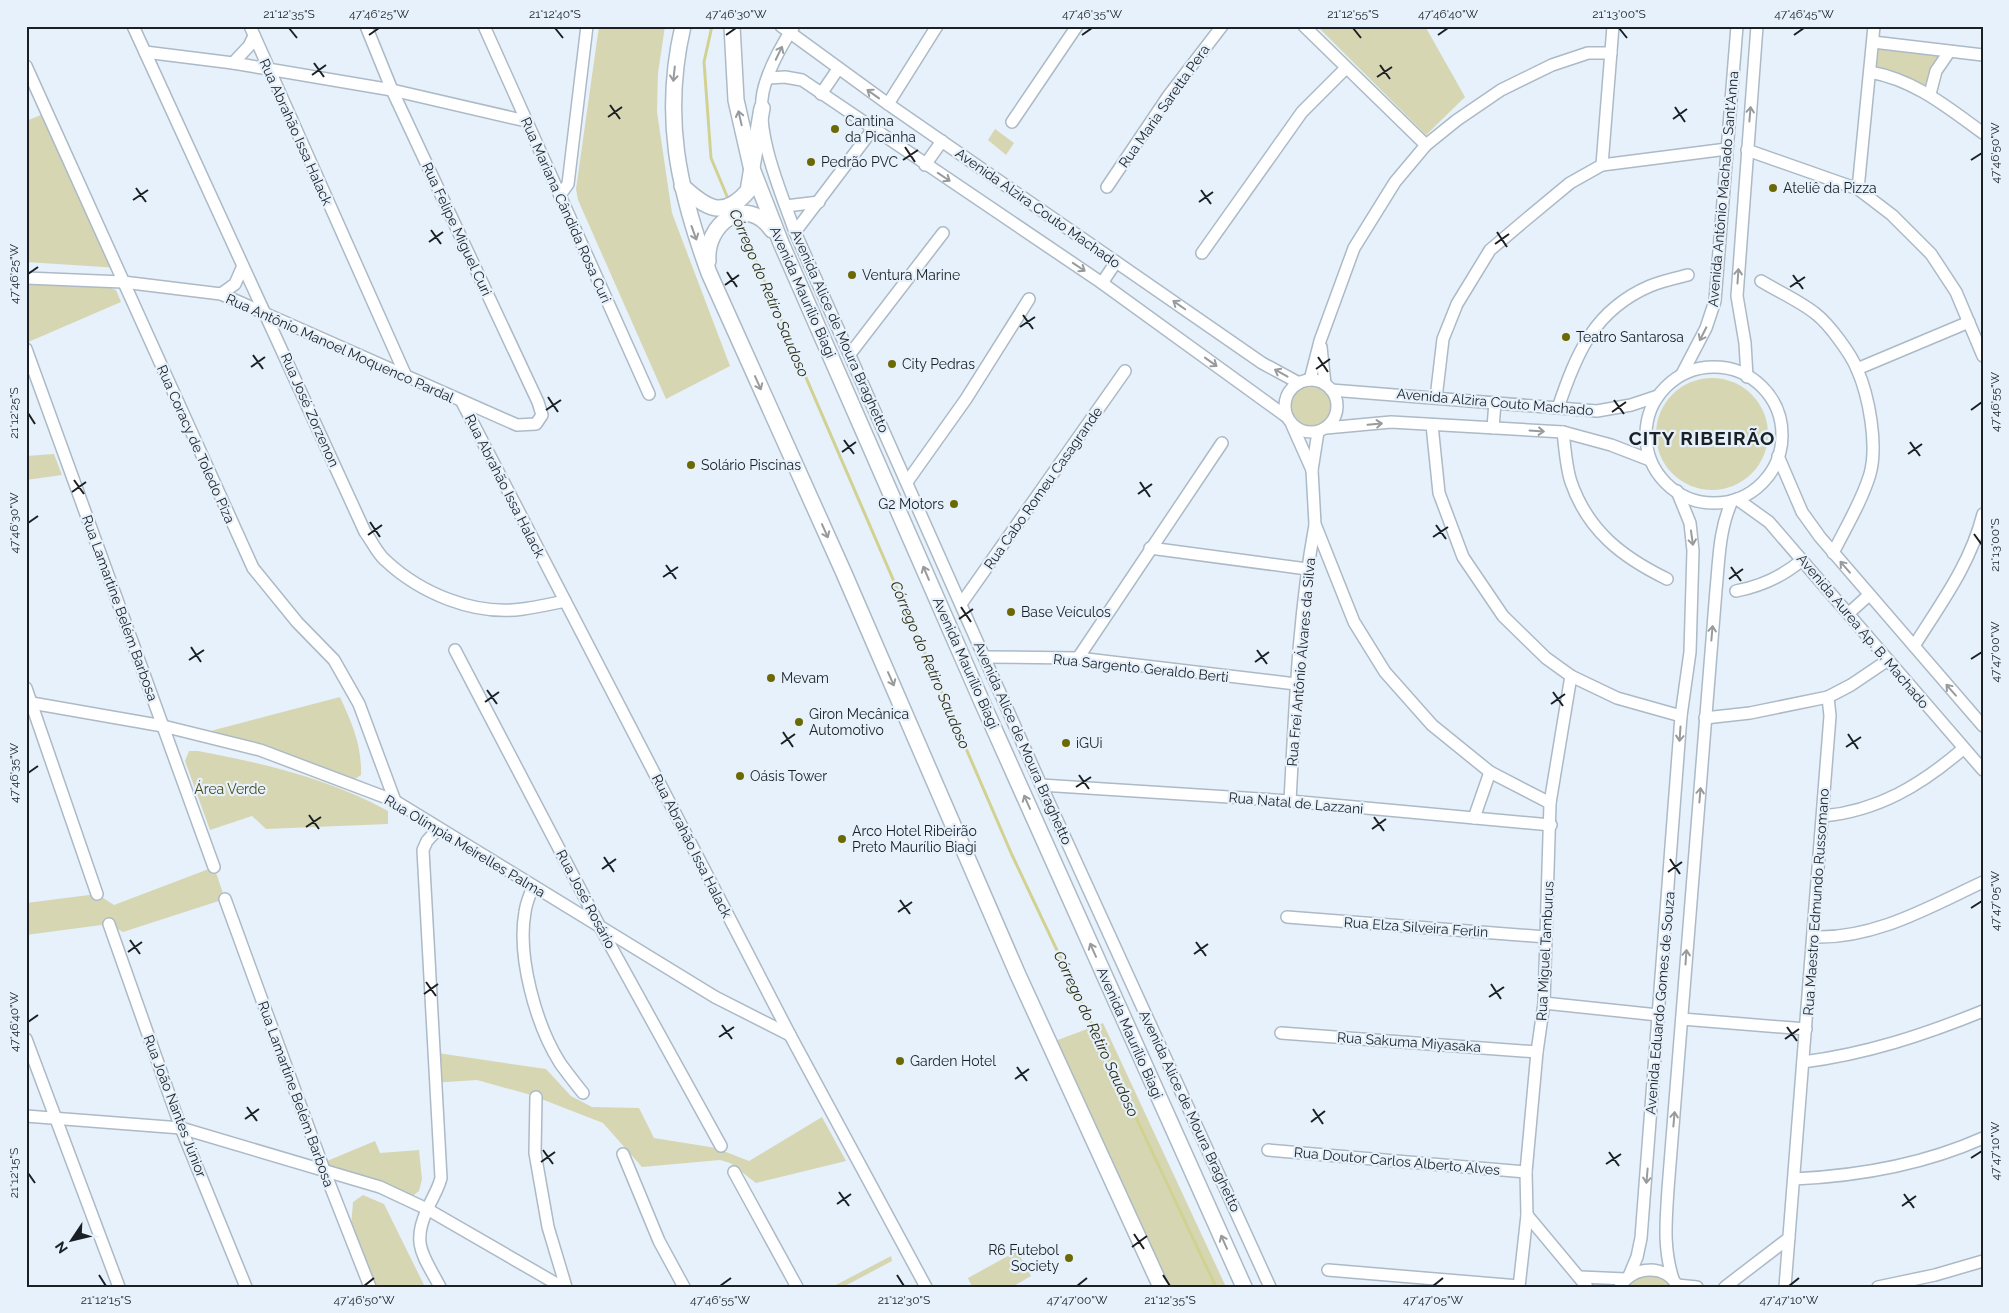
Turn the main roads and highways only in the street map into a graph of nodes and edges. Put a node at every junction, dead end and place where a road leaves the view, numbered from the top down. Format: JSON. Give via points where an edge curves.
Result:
{"nodes":[{"id":1,"x":683,"y":26,"type":"edge"},
{"id":2,"x":732,"y":26,"type":"edge"},
{"id":3,"x":762,"y":108,"type":"road end"},
{"id":4,"x":751,"y":166,"type":"junction"},
{"id":5,"x":682,"y":186,"type":"junction"},
{"id":6,"x":744,"y":206,"type":"junction"},
{"id":7,"x":781,"y":243,"type":"junction"},
{"id":8,"x":709,"y":273,"type":"junction"},
{"id":9,"x":1161,"y":1287,"type":"edge"},
{"id":10,"x":1244,"y":1287,"type":"edge"}],
"edges":[{"from":1,"to":5,"type":"main road","one_way":true,"via":[[672,94],[674,136]]},
{"from":4,"to":2,"type":"main road","name":"Avenida Maurílio Biagi","one_way":true,"via":[[736,100]]},
{"from":3,"to":4,"type":"main road"},
{"from":4,"to":6,"type":"main road"},
{"from":4,"to":7,"type":"main road","name":"Avenida Maurílio Biagi"},
{"from":5,"to":6,"type":"main road","via":[[713,209]]},
{"from":5,"to":8,"type":"main road","one_way":true,"via":[[691,224]]},
{"from":6,"to":7,"type":"main road","via":[[764,220]]},
{"from":6,"to":8,"type":"main road","via":[[713,233],[709,243]]},
{"from":10,"to":7,"type":"main road","name":"Avenida Maurílio Biagi","one_way":true},
{"from":8,"to":9,"type":"main road","one_way":true,"via":[[843,571],[1018,975]]}]}
